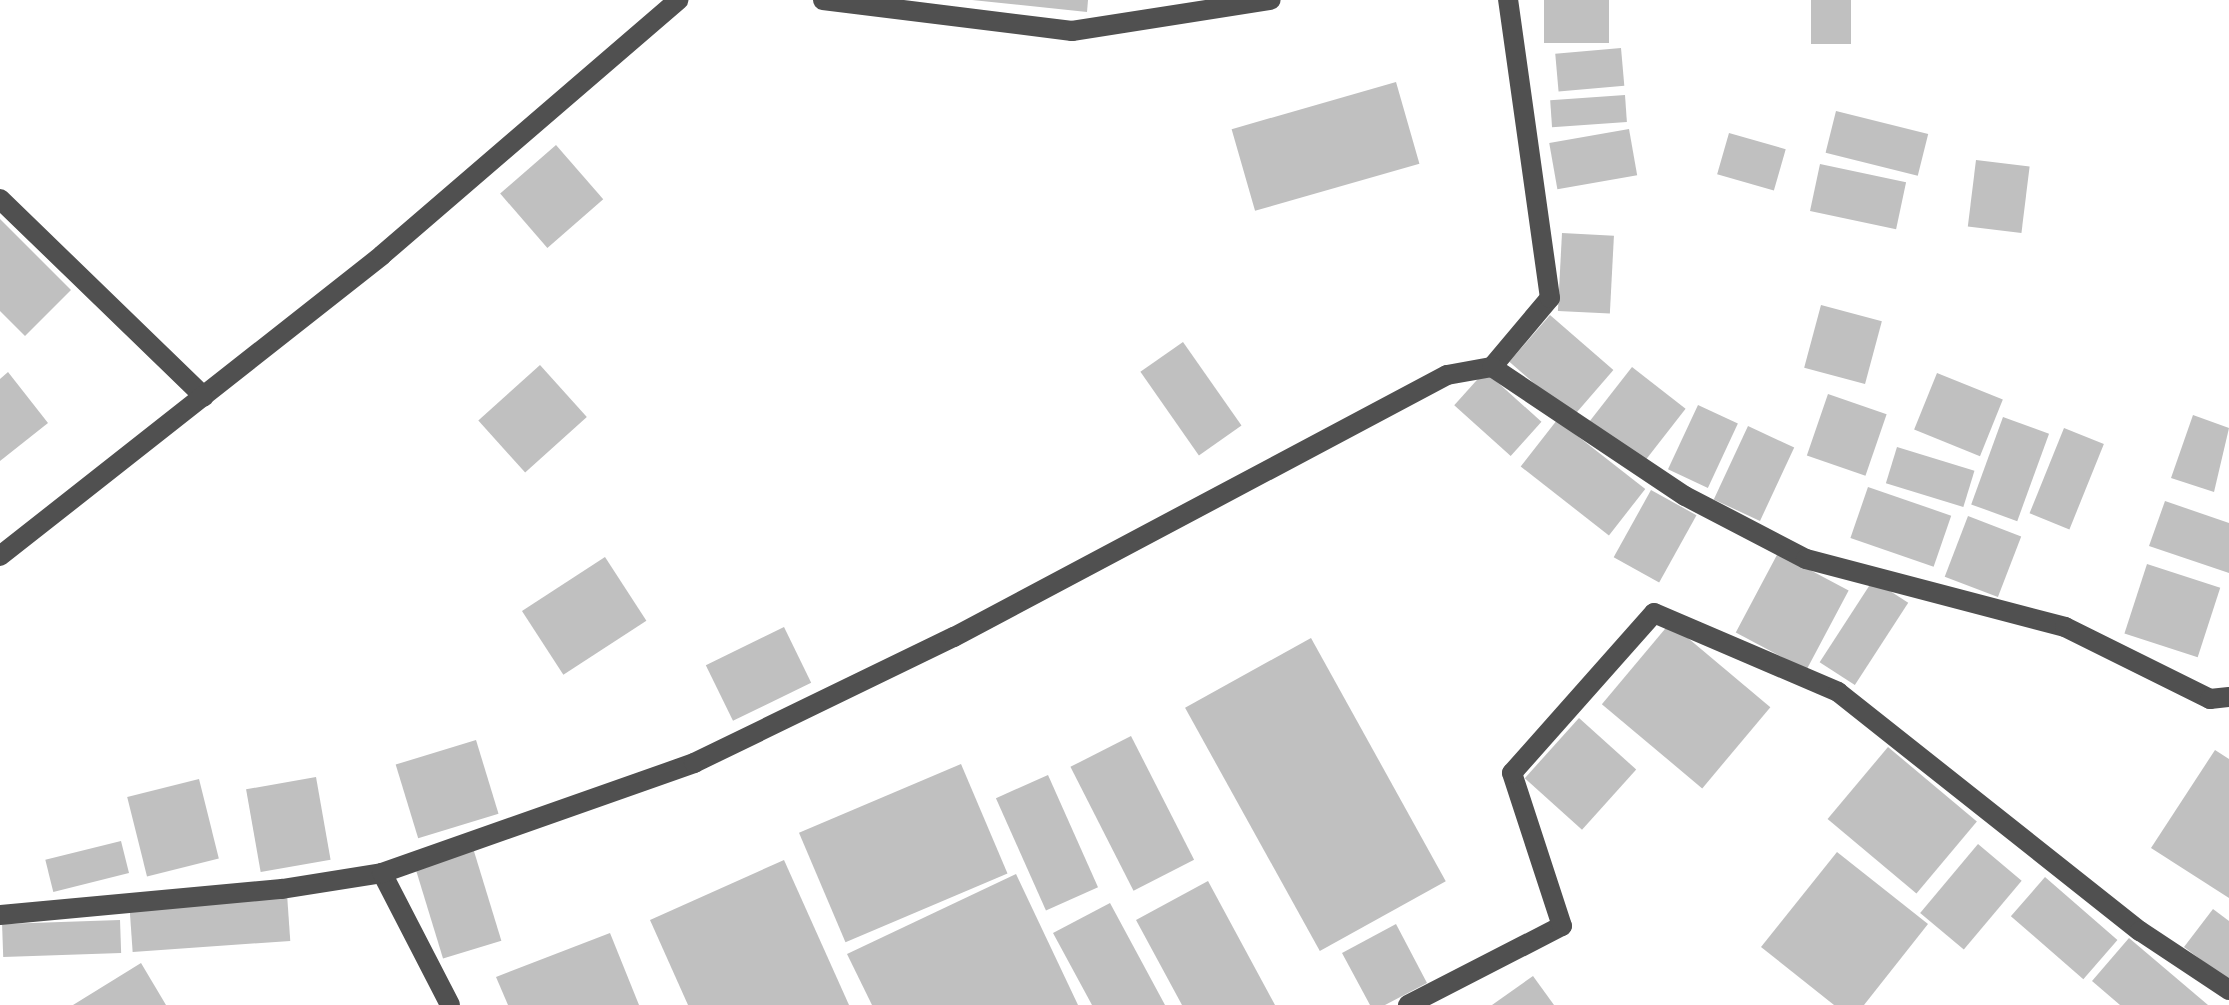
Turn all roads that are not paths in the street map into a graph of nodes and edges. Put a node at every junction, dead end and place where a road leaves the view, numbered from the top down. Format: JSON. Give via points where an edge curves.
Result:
{"nodes":[{"id":1,"x":678,"y":0,"type":"edge"},
{"id":2,"x":823,"y":0,"type":"edge"},
{"id":3,"x":1271,"y":0,"type":"edge"},
{"id":4,"x":1508,"y":0,"type":"edge"},
{"id":5,"x":0,"y":198,"type":"edge"},
{"id":6,"x":1492,"y":367,"type":"junction"},
{"id":7,"x":204,"y":397,"type":"junction"},
{"id":8,"x":0,"y":556,"type":"edge"},
{"id":9,"x":2229,"y":697,"type":"edge"},
{"id":10,"x":382,"y":872,"type":"junction"},
{"id":11,"x":0,"y":915,"type":"edge"},
{"id":12,"x":2229,"y":990,"type":"edge"},
{"id":13,"x":450,"y":1005,"type":"edge"},
{"id":14,"x":1408,"y":1005,"type":"edge"}],
"edges":[{"from":1,"to":7,"type":"street","via":[[382,256]]},
{"from":2,"to":3,"type":"street","via":[[1072,31]]},
{"from":4,"to":6,"type":"street","via":[[1550,298]]},
{"from":5,"to":7,"type":"street"},
{"from":6,"to":9,"type":"street","via":[[1685,496],[1806,558],[2065,627],[2210,698]]},
{"from":6,"to":10,"type":"street","via":[[1447,374],[954,637],[694,763]]},
{"from":7,"to":8,"type":"street"},
{"from":10,"to":11,"type":"street","via":[[282,889]]},
{"from":10,"to":13,"type":"street"},
{"from":12,"to":14,"type":"street","via":[[2140,931],[1838,692],[1654,612],[1512,773],[1562,926]]}]}
